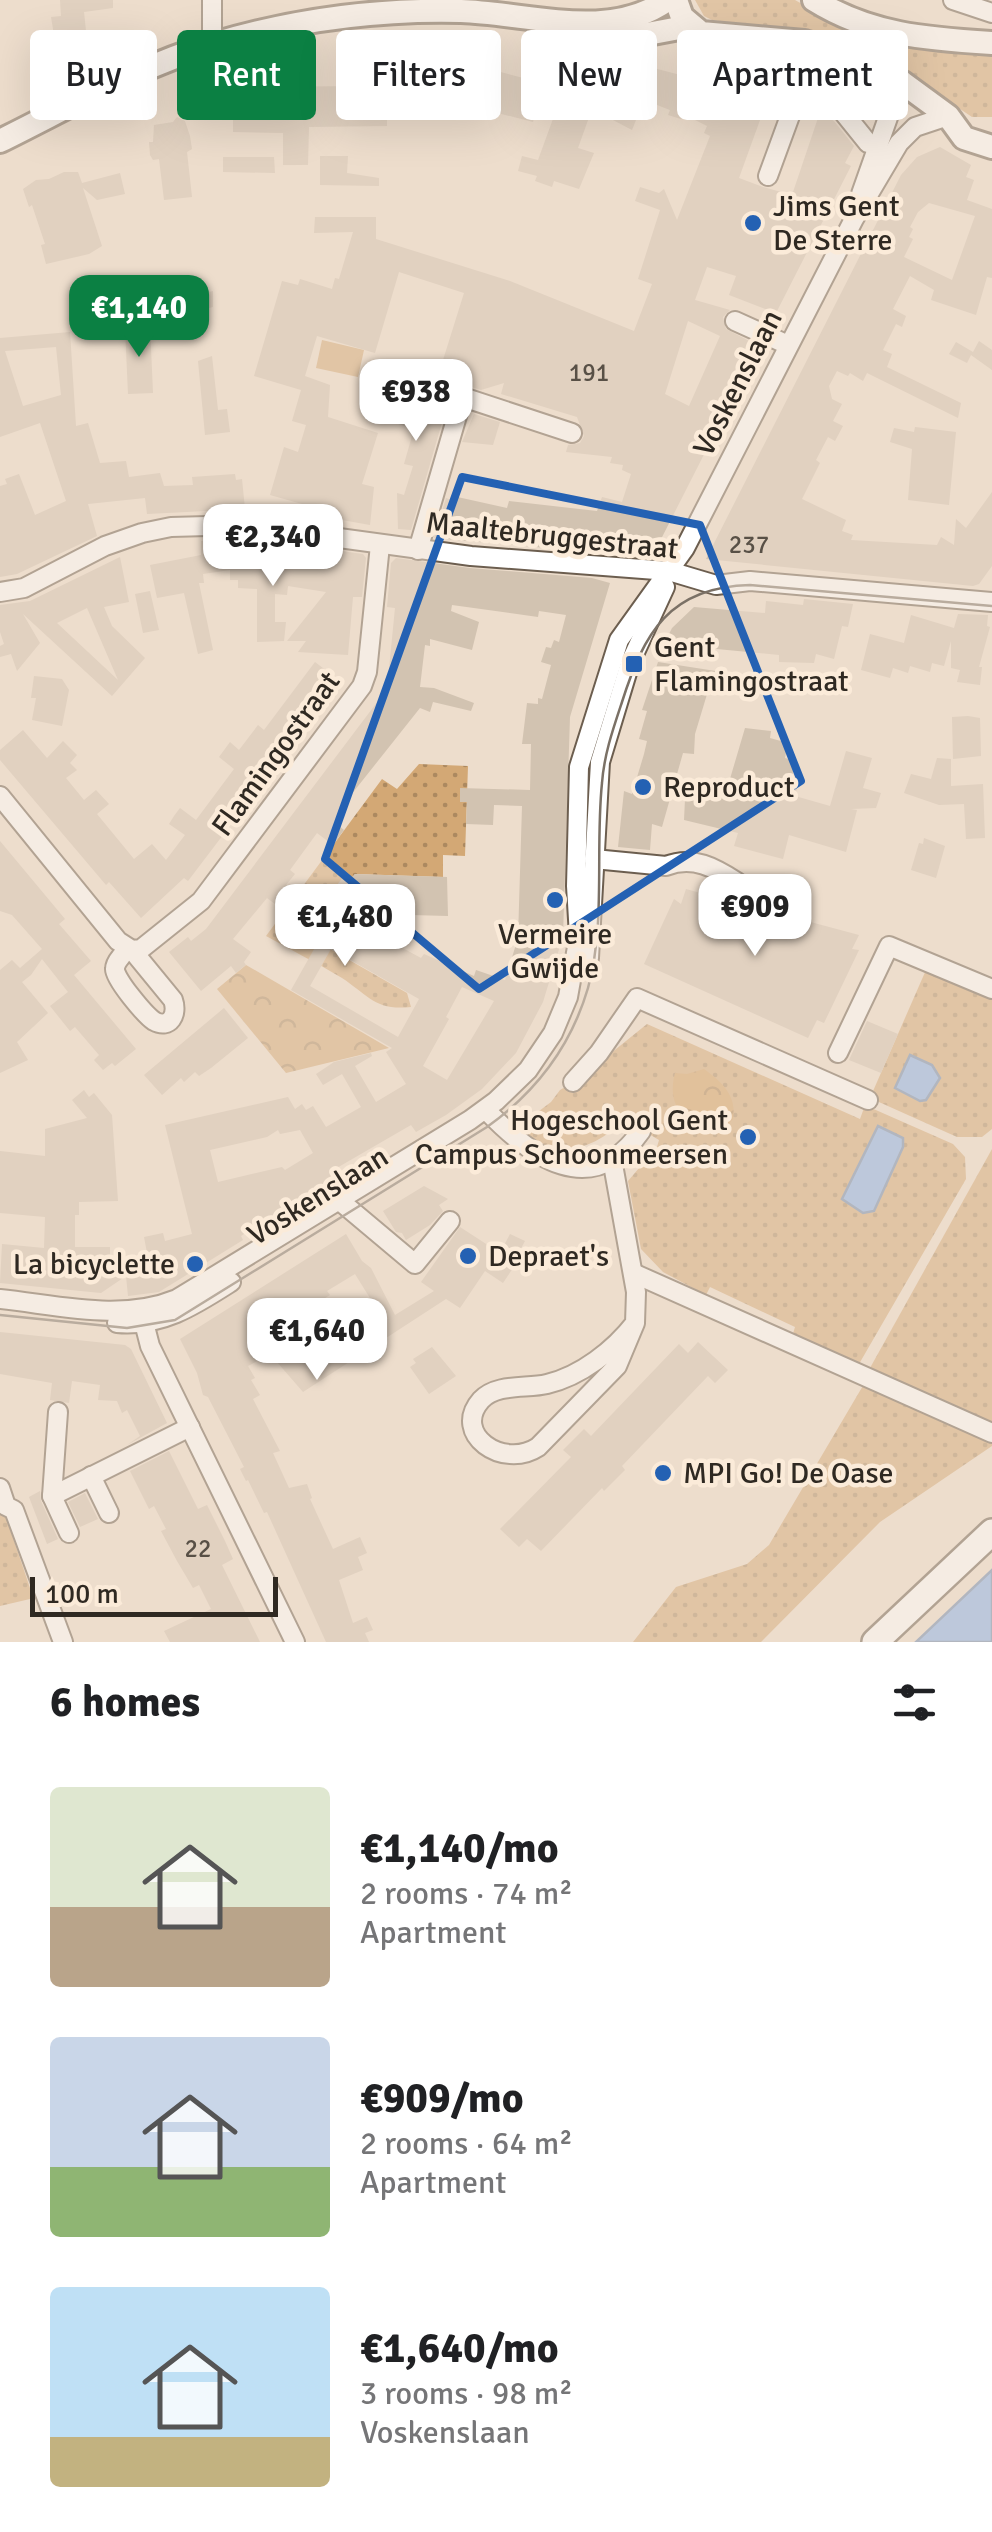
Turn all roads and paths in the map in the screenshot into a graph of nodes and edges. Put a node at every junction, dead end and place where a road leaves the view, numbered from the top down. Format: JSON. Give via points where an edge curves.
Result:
{"nodes":[{"id":1,"x":212,"y":0,"type":"edge"},
{"id":2,"x":667,"y":0,"type":"edge"},
{"id":3,"x":676,"y":0,"type":"edge"},
{"id":4,"x":814,"y":0,"type":"edge"},
{"id":5,"x":954,"y":0,"type":"edge"},
{"id":6,"x":992,"y":12,"type":"edge"},
{"id":7,"x":566,"y":23,"type":"junction"},
{"id":8,"x":696,"y":29,"type":"junction"},
{"id":9,"x":212,"y":30,"type":"edge"},
{"id":10,"x":270,"y":30,"type":"edge"},
{"id":11,"x":704,"y":30,"type":"edge"},
{"id":12,"x":992,"y":43,"type":"edge"},
{"id":13,"x":177,"y":58,"type":"edge"},
{"id":14,"x":908,"y":89,"type":"edge"},
{"id":15,"x":952,"y":119,"type":"junction"},
{"id":16,"x":788,"y":120,"type":"edge"},
{"id":17,"x":847,"y":120,"type":"edge"},
{"id":18,"x":887,"y":120,"type":"edge"},
{"id":19,"x":992,"y":133,"type":"edge"},
{"id":20,"x":0,"y":141,"type":"edge"},
{"id":21,"x":868,"y":143,"type":"dead end"},
{"id":22,"x":992,"y":148,"type":"edge"},
{"id":23,"x":768,"y":176,"type":"dead end"},
{"id":24,"x":854,"y":219,"type":"junction"},
{"id":25,"x":735,"y":321,"type":"dead end"},
{"id":26,"x":788,"y":345,"type":"junction"},
{"id":27,"x":411,"y":380,"type":"dead end"},
{"id":28,"x":462,"y":399,"type":"junction"},
{"id":29,"x":572,"y":432,"type":"dead end"},
{"id":30,"x":380,"y":545,"type":"junction"},
{"id":31,"x":418,"y":550,"type":"junction"},
{"id":32,"x":669,"y":572,"type":"junction"},
{"id":33,"x":992,"y":584,"type":"edge"},
{"id":34,"x":0,"y":592,"type":"edge"},
{"id":35,"x":985,"y":602,"type":"edge"},
{"id":36,"x":0,"y":796,"type":"edge"},
{"id":37,"x":594,"y":859,"type":"junction"},
{"id":38,"x":739,"y":903,"type":"dead end"},
{"id":39,"x":992,"y":989,"type":"edge"},
{"id":40,"x":838,"y":1053,"type":"dead end"},
{"id":41,"x":573,"y":1082,"type":"dead end"},
{"id":42,"x":868,"y":1100,"type":"dead end"},
{"id":43,"x":490,"y":1114,"type":"junction"},
{"id":44,"x":641,"y":1131,"type":"dead end"},
{"id":45,"x":612,"y":1159,"type":"junction"},
{"id":46,"x":345,"y":1204,"type":"junction"},
{"id":47,"x":450,"y":1221,"type":"dead end"},
{"id":48,"x":633,"y":1274,"type":"junction"},
{"id":49,"x":0,"y":1299,"type":"edge"},
{"id":50,"x":0,"y":1311,"type":"edge"},
{"id":51,"x":142,"y":1317,"type":"junction"},
{"id":52,"x":635,"y":1323,"type":"junction"},
{"id":53,"x":58,"y":1412,"type":"dead end"},
{"id":54,"x":190,"y":1427,"type":"junction"},
{"id":55,"x":992,"y":1433,"type":"edge"},
{"id":56,"x":91,"y":1476,"type":"junction"},
{"id":57,"x":52,"y":1496,"type":"junction"},
{"id":58,"x":2,"y":1500,"type":"edge"},
{"id":59,"x":109,"y":1513,"type":"dead end"},
{"id":60,"x":992,"y":1532,"type":"edge"},
{"id":61,"x":69,"y":1533,"type":"dead end"},
{"id":62,"x":63,"y":1642,"type":"edge"},
{"id":63,"x":295,"y":1642,"type":"edge"},
{"id":64,"x":874,"y":1642,"type":"edge"}],
"edges":[{"from":1,"to":9,"type":"street"},
{"from":2,"to":7,"type":"main road","via":[[632,18]]},
{"from":3,"to":8,"type":"main road"},
{"from":4,"to":12,"type":"main road","via":[[889,34]]},
{"from":5,"to":6,"type":"street"},
{"from":7,"to":8,"type":"main road","via":[[606,36]]},
{"from":7,"to":10,"type":"main road","via":[[463,11],[372,14]]},
{"from":8,"to":11,"type":"main road"},
{"from":13,"to":20,"type":"main road"},
{"from":14,"to":15,"type":"main road"},
{"from":15,"to":19,"type":"main road"},
{"from":15,"to":22,"type":"main road","via":[[964,138]]},
{"from":15,"to":24,"type":"street","name":"Voskenslaan","via":[[926,121],[906,134]]},
{"from":16,"to":23,"type":"street"},
{"from":17,"to":21,"type":"street"},
{"from":18,"to":24,"type":"street","name":"Voskenslaan"},
{"from":24,"to":26,"type":"street","name":"Voskenslaan"},
{"from":25,"to":26,"type":"street"},
{"from":26,"to":32,"type":"street","name":"Voskenslaan"},
{"from":27,"to":28,"type":"street"},
{"from":28,"to":29,"type":"street"},
{"from":28,"to":31,"type":"street"},
{"from":30,"to":31,"type":"street","name":"Maaltebruggestraat"},
{"from":30,"to":34,"type":"street","name":"Maaltebruggestraat","via":[[261,526],[171,527],[105,546],[24,588]]},
{"from":30,"to":36,"type":"street","name":"Flamingostraat","via":[[362,686],[201,900],[141,948],[129,949]]},
{"from":31,"to":32,"type":"street","name":"Maaltebruggestraat"},
{"from":32,"to":35,"type":"street","name":"Maaltebruggestraat","via":[[716,585],[750,581]]},
{"from":32,"to":37,"type":"street","name":"Voskenslaan","via":[[631,659],[604,747]]},
{"from":32,"to":43,"type":"street","name":"Voskenslaan","via":[[619,640],[581,756],[579,936],[568,997],[540,1054]]},
{"from":33,"to":35,"type":"street"},
{"from":37,"to":38,"type":"street","via":[[698,862],[737,882]]},
{"from":37,"to":43,"type":"street","name":"Voskenslaan","via":[[588,965],[575,1012],[544,1068]]},
{"from":39,"to":40,"type":"street","via":[[888,946]]},
{"from":41,"to":42,"type":"street","via":[[637,998]]},
{"from":43,"to":45,"type":"street","via":[[526,1149],[559,1164],[586,1168]]},
{"from":43,"to":46,"type":"street","name":"Voskenslaan"},
{"from":44,"to":45,"type":"street"},
{"from":45,"to":48,"type":"street"},
{"from":46,"to":47,"type":"street","via":[[414,1264]]},
{"from":46,"to":51,"type":"street","name":"Voskenslaan"},
{"from":48,"to":52,"type":"street"},
{"from":48,"to":55,"type":"street"},
{"from":49,"to":51,"type":"street","name":"Voskenslaan"},
{"from":50,"to":51,"type":"street","name":"Voskenslaan"},
{"from":51,"to":54,"type":"street"},
{"from":52,"to":52,"type":"street","via":[[607,1352],[568,1376],[484,1397],[474,1422],[480,1441],[512,1456],[538,1447],[617,1366]]},
{"from":53,"to":57,"type":"street"},
{"from":54,"to":56,"type":"street"},
{"from":54,"to":63,"type":"street"},
{"from":56,"to":57,"type":"street"},
{"from":56,"to":59,"type":"street"},
{"from":57,"to":61,"type":"street"},
{"from":58,"to":62,"type":"street","via":[[14,1510]]},
{"from":60,"to":64,"type":"highway"}]}
